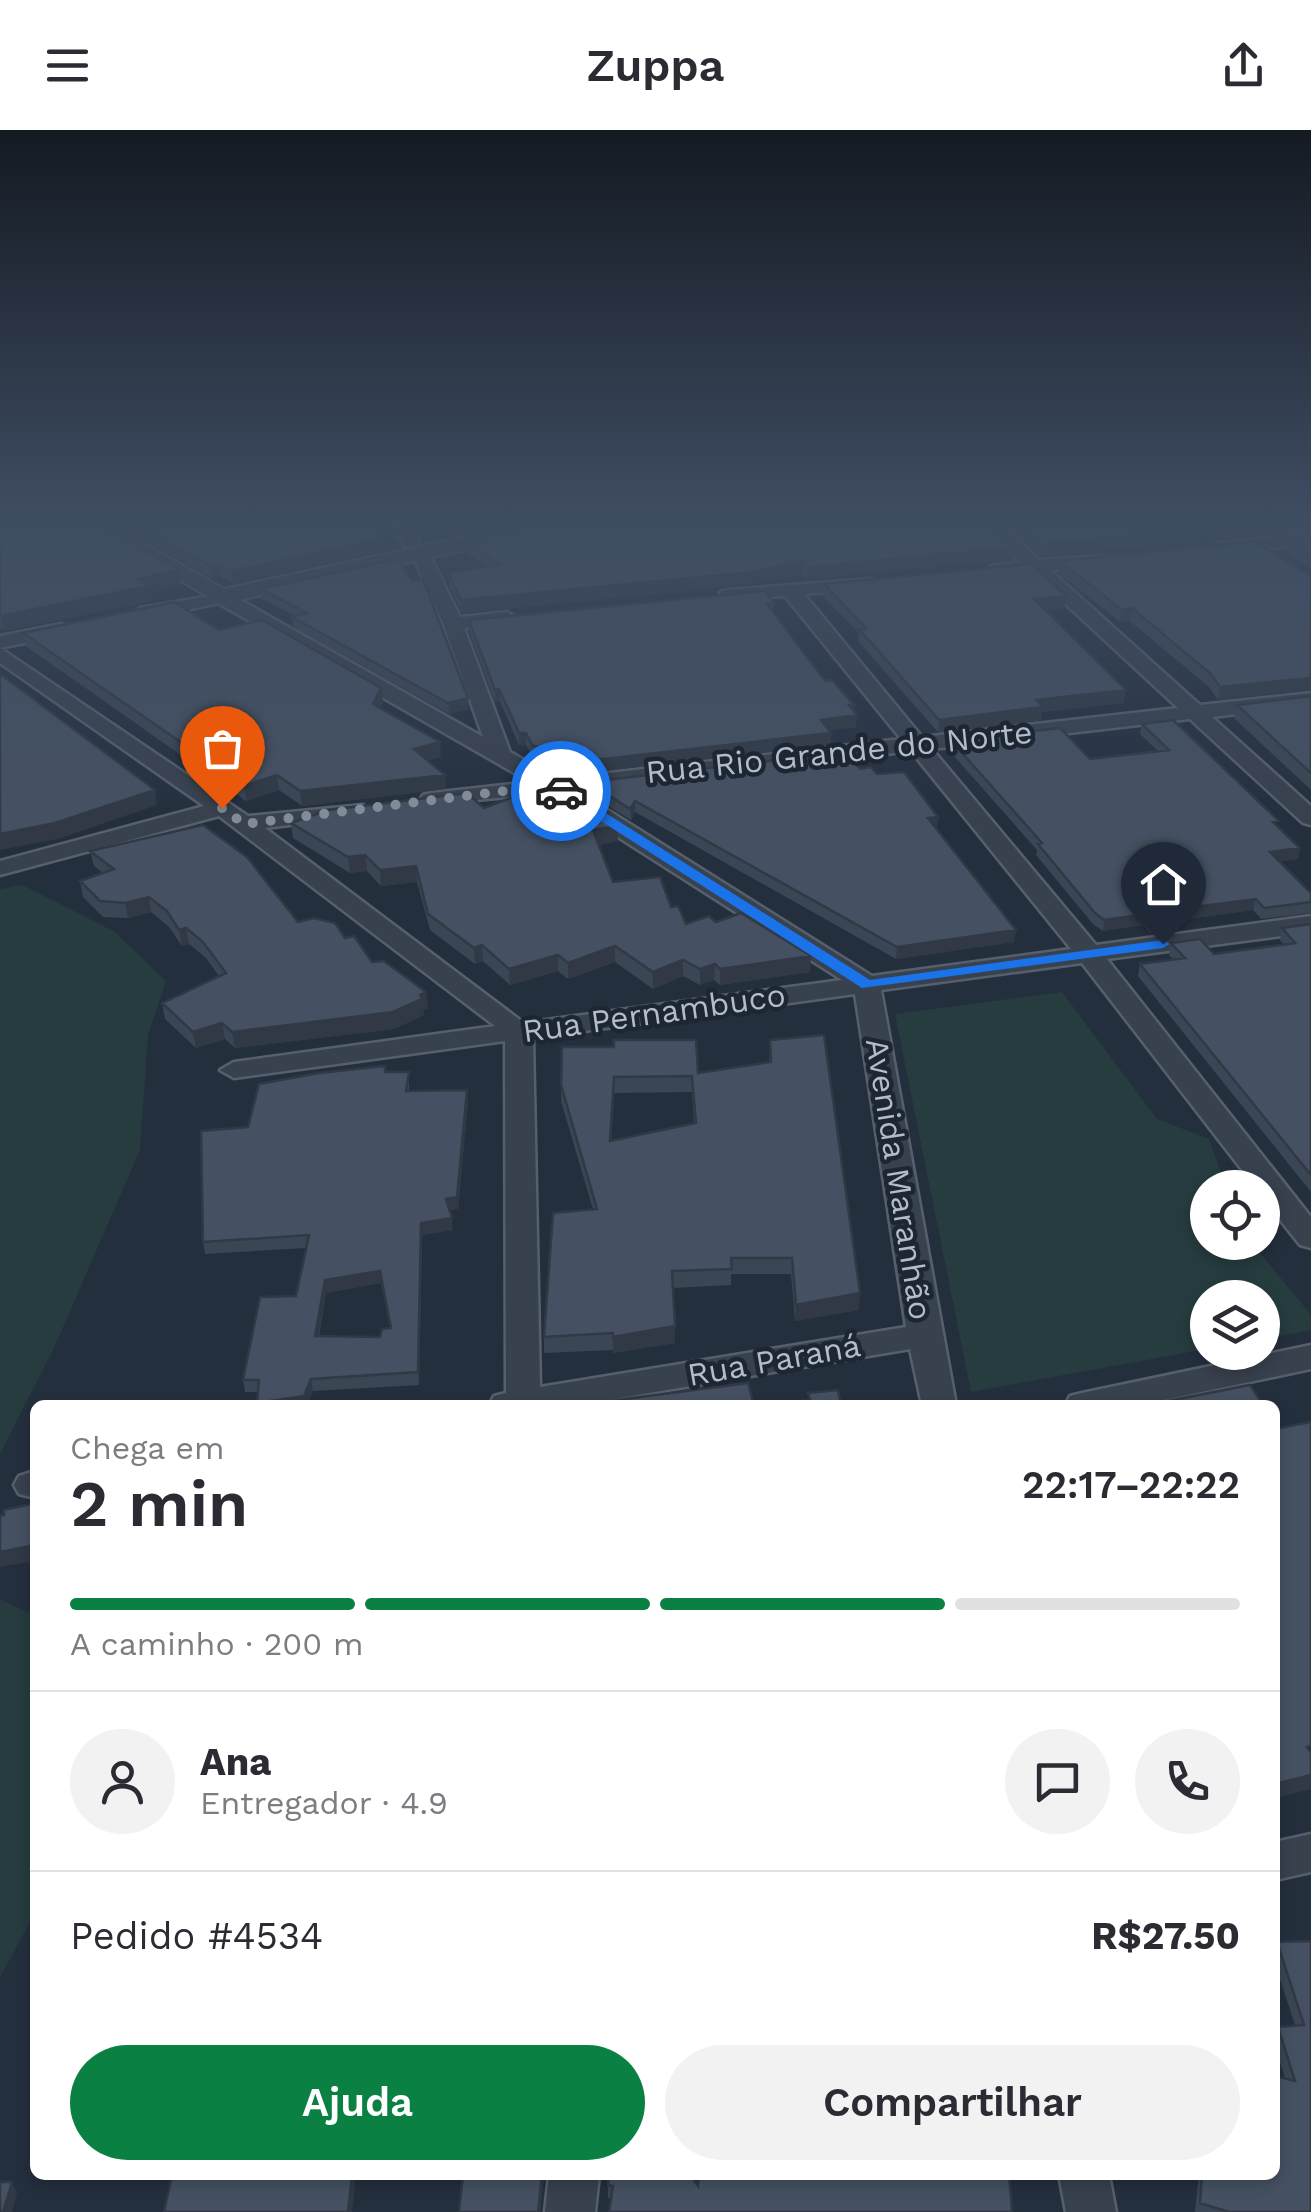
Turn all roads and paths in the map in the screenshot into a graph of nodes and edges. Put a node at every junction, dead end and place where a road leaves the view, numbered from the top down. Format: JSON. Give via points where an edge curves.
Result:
{"nodes":[{"id":1,"x":71,"y":620,"type":"edge"},
{"id":2,"x":72,"y":620,"type":"edge"},
{"id":3,"x":262,"y":620,"type":"edge"},
{"id":4,"x":451,"y":620,"type":"edge"},
{"id":5,"x":491,"y":620,"type":"edge"},
{"id":6,"x":815,"y":620,"type":"edge"},
{"id":7,"x":1095,"y":620,"type":"edge"},
{"id":8,"x":453,"y":624,"type":"junction"},
{"id":9,"x":0,"y":627,"type":"edge"},
{"id":10,"x":0,"y":642,"type":"edge"},
{"id":11,"x":0,"y":654,"type":"edge"},
{"id":12,"x":1311,"y":699,"type":"edge"},
{"id":13,"x":1196,"y":712,"type":"junction"},
{"id":14,"x":915,"y":743,"type":"junction"},
{"id":15,"x":500,"y":754,"type":"junction"},
{"id":16,"x":552,"y":785,"type":"junction"},
{"id":17,"x":418,"y":802,"type":"edge"},
{"id":18,"x":379,"y":806,"type":"edge"},
{"id":19,"x":233,"y":816,"type":"junction"},
{"id":20,"x":1311,"y":818,"type":"edge"},
{"id":21,"x":0,"y":868,"type":"edge"},
{"id":22,"x":1311,"y":924,"type":"edge"},
{"id":23,"x":1089,"y":954,"type":"junction"},
{"id":24,"x":867,"y":984,"type":"junction"},
{"id":25,"x":519,"y":1032,"type":"junction"},
{"id":26,"x":234,"y":1070,"type":"dead end"},
{"id":27,"x":1311,"y":1238,"type":"edge"},
{"id":28,"x":924,"y":1334,"type":"junction"},
{"id":29,"x":1311,"y":1357,"type":"edge"},
{"id":30,"x":517,"y":1400,"type":"edge"},
{"id":31,"x":540,"y":1400,"type":"edge"},
{"id":32,"x":938,"y":1400,"type":"edge"},
{"id":33,"x":1106,"y":1400,"type":"edge"},
{"id":34,"x":1311,"y":1853,"type":"edge"},
{"id":35,"x":1280,"y":1860,"type":"edge"},
{"id":36,"x":573,"y":2180,"type":"edge"},
{"id":37,"x":1085,"y":2180,"type":"edge"},
{"id":38,"x":570,"y":2212,"type":"edge"},
{"id":39,"x":1092,"y":2212,"type":"edge"}],
"edges":[{"from":1,"to":9,"type":"street"},
{"from":2,"to":10,"type":"street"},
{"from":3,"to":15,"type":"street"},
{"from":4,"to":8,"type":"street"},
{"from":5,"to":8,"type":"street"},
{"from":6,"to":14,"type":"street"},
{"from":7,"to":13,"type":"street"},
{"from":8,"to":15,"type":"street"},
{"from":11,"to":19,"type":"street"},
{"from":12,"to":13,"type":"street","name":"Rua Rio Grande do Norte"},
{"from":13,"to":14,"type":"street","name":"Rua Rio Grande do Norte"},
{"from":13,"to":20,"type":"street"},
{"from":14,"to":16,"type":"street","name":"Rua Rio Grande do Norte"},
{"from":14,"to":23,"type":"street"},
{"from":15,"to":16,"type":"street"},
{"from":16,"to":17,"type":"street","name":"Rua Rio Grande do Norte"},
{"from":16,"to":24,"type":"street"},
{"from":18,"to":19,"type":"street"},
{"from":19,"to":21,"type":"street"},
{"from":19,"to":25,"type":"street"},
{"from":22,"to":23,"type":"street","name":"Rua Pernambuco"},
{"from":23,"to":24,"type":"street","name":"Rua Pernambuco"},
{"from":23,"to":27,"type":"street"},
{"from":24,"to":25,"type":"street","name":"Rua Pernambuco"},
{"from":24,"to":28,"type":"street","name":"Avenida Maranhão"},
{"from":25,"to":26,"type":"street","name":"Rua Pernambuco"},
{"from":25,"to":30,"type":"street"},
{"from":28,"to":31,"type":"street","name":"Rua Paraná"},
{"from":28,"to":32,"type":"street","name":"Avenida Maranhão"},
{"from":29,"to":33,"type":"street"},
{"from":34,"to":35,"type":"street"},
{"from":36,"to":38,"type":"street"},
{"from":37,"to":39,"type":"street"}]}
